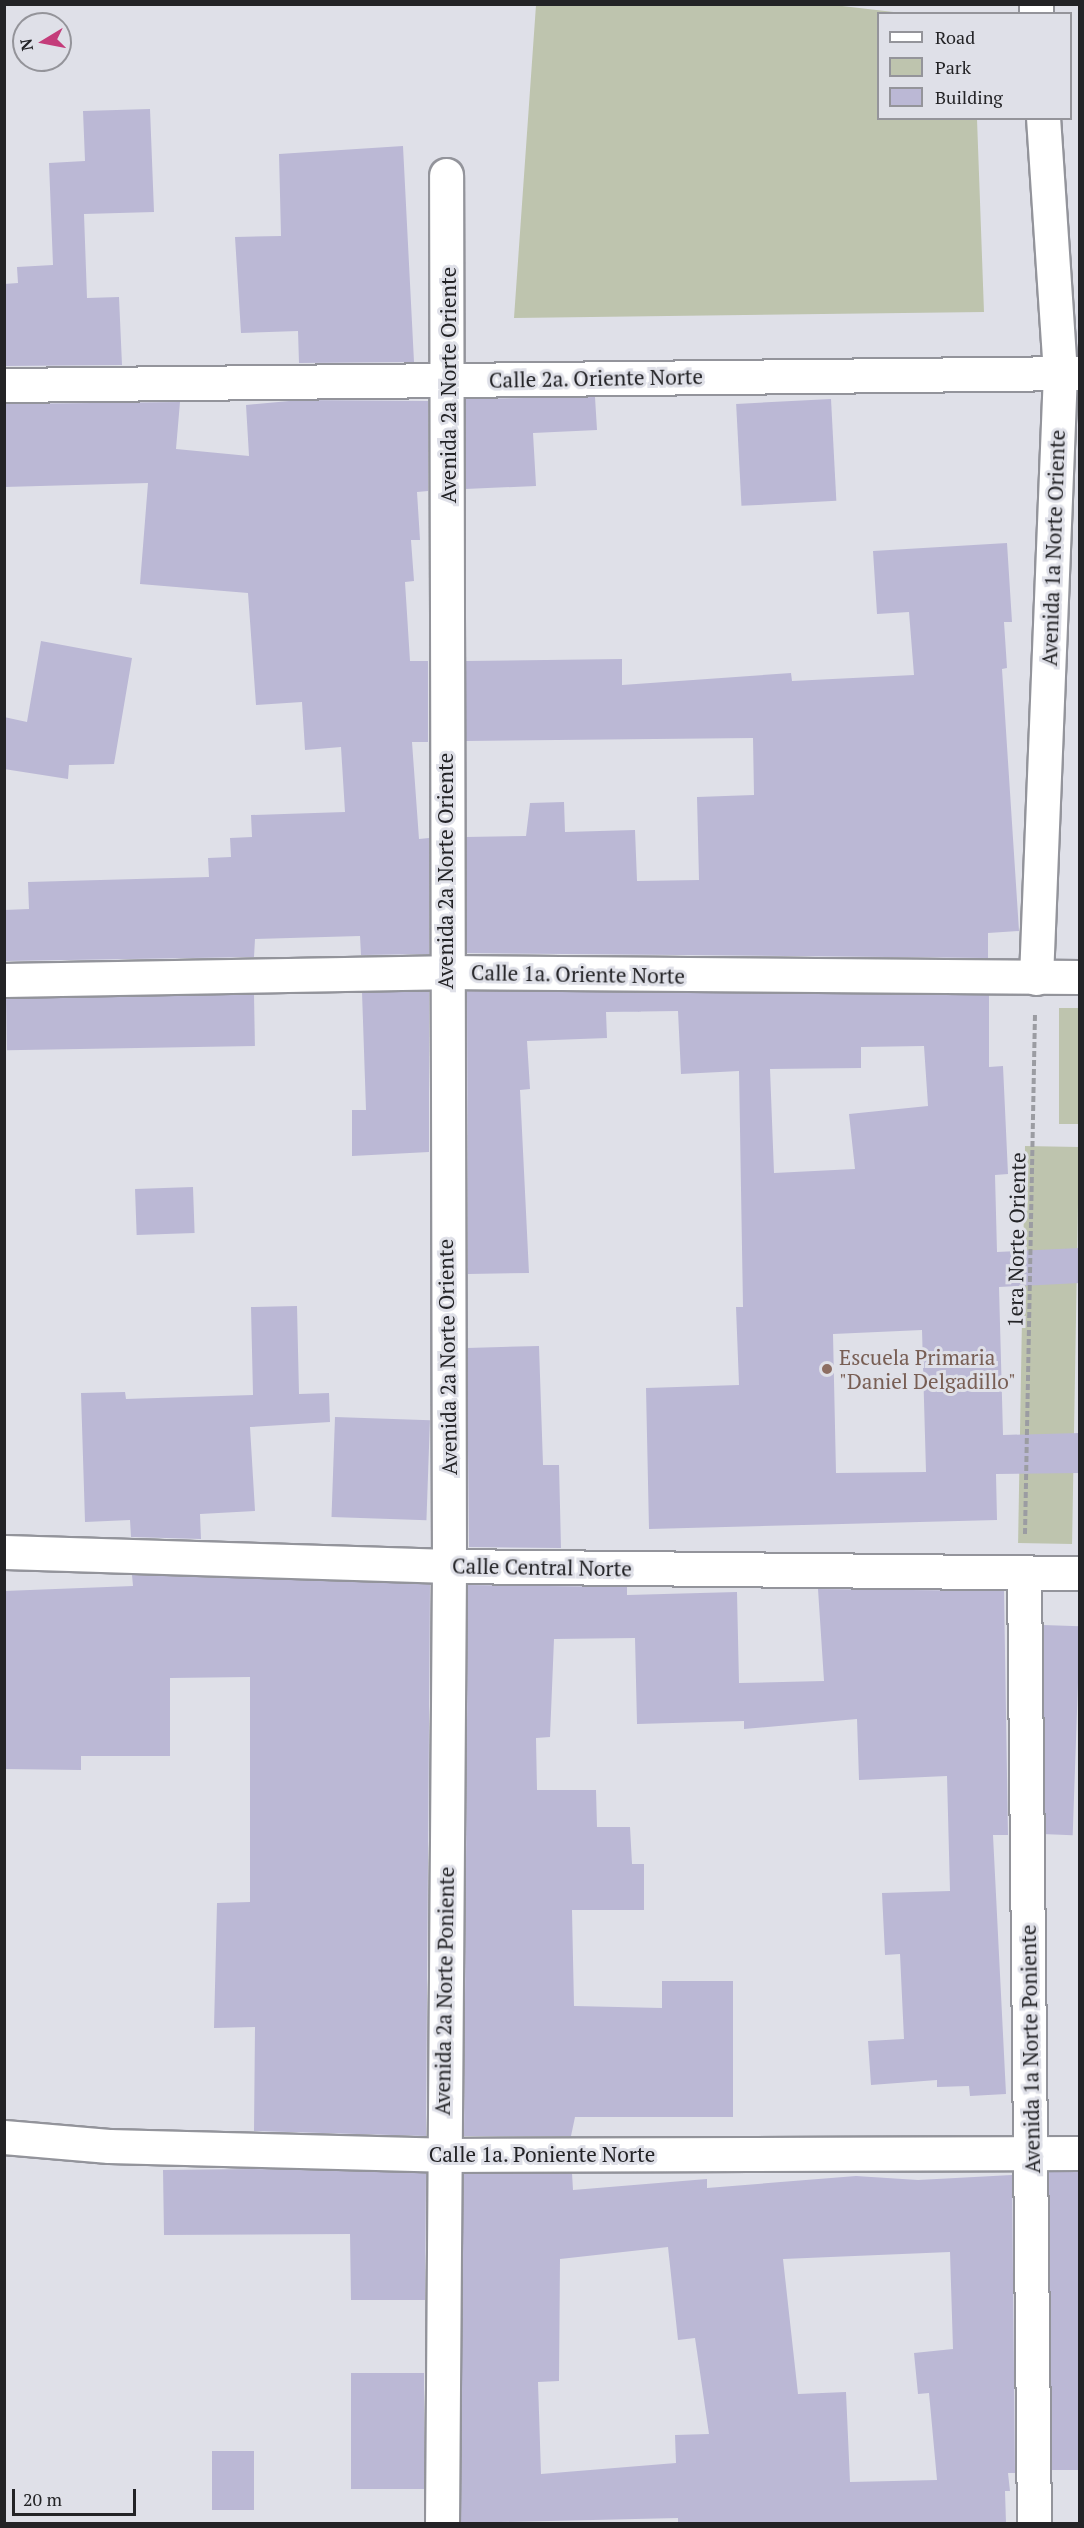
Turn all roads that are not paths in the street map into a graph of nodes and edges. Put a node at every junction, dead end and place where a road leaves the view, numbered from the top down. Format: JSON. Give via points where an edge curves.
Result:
{"nodes":[{"id":1,"x":1043,"y":120,"type":"edge"},
{"id":2,"x":446,"y":175,"type":"dead end"},
{"id":3,"x":1070,"y":373,"type":"edge"},
{"id":4,"x":450,"y":380,"type":"junction"},
{"id":5,"x":4,"y":384,"type":"edge"},
{"id":6,"x":444,"y":972,"type":"junction"},
{"id":7,"x":1080,"y":977,"type":"edge"},
{"id":8,"x":1036,"y":978,"type":"junction"},
{"id":9,"x":4,"y":980,"type":"edge"},
{"id":10,"x":4,"y":1552,"type":"edge"},
{"id":11,"x":449,"y":1566,"type":"junction"},
{"id":12,"x":1080,"y":1573,"type":"edge"},
{"id":13,"x":1024,"y":1574,"type":"junction"},
{"id":14,"x":4,"y":2136,"type":"edge"},
{"id":15,"x":1032,"y":2153,"type":"junction"},
{"id":16,"x":1080,"y":2153,"type":"edge"},
{"id":17,"x":442,"y":2155,"type":"junction"},
{"id":18,"x":442,"y":2523,"type":"edge"},
{"id":19,"x":1034,"y":2523,"type":"edge"}],
"edges":[{"from":1,"to":3,"type":"street","name":"Avenida 1a Norte Oriente"},
{"from":2,"to":4,"type":"street","name":"Avenida 2a Norte Oriente"},
{"from":3,"to":4,"type":"street","name":"Calle 2a. Oriente Norte"},
{"from":3,"to":8,"type":"street","name":"Avenida 1a Norte Oriente"},
{"from":4,"to":5,"type":"street","name":"Calle 2a. Oriente Norte"},
{"from":4,"to":6,"type":"street","name":"Avenida 2a Norte Oriente"},
{"from":6,"to":8,"type":"street","name":"Calle 1a. Oriente Norte"},
{"from":6,"to":9,"type":"street","name":"Calle 1a. Oriente Norte"},
{"from":6,"to":11,"type":"street","name":"Avenida 2a Norte Oriente"},
{"from":7,"to":8,"type":"street","name":"Calle 1a. Oriente Norte"},
{"from":10,"to":11,"type":"street","name":"Calle Central Norte"},
{"from":11,"to":13,"type":"street","name":"Calle Central Norte"},
{"from":11,"to":17,"type":"street","name":"Avenida 2a Norte Poniente"},
{"from":12,"to":13,"type":"street","name":"Calle Central Norte"},
{"from":13,"to":15,"type":"street","name":"Avenida 1a Norte Poniente"},
{"from":14,"to":17,"type":"street","name":"Calle 1a. Poniente Norte","via":[[109,2146]]},
{"from":15,"to":16,"type":"street","name":"Calle 1a. Poniente Norte"},
{"from":15,"to":17,"type":"street","name":"Calle 1a. Poniente Norte"},
{"from":15,"to":19,"type":"street","name":"Avenida 1a Norte Poniente"},
{"from":17,"to":18,"type":"street","name":"Avenida 2a Norte Poniente"}]}
